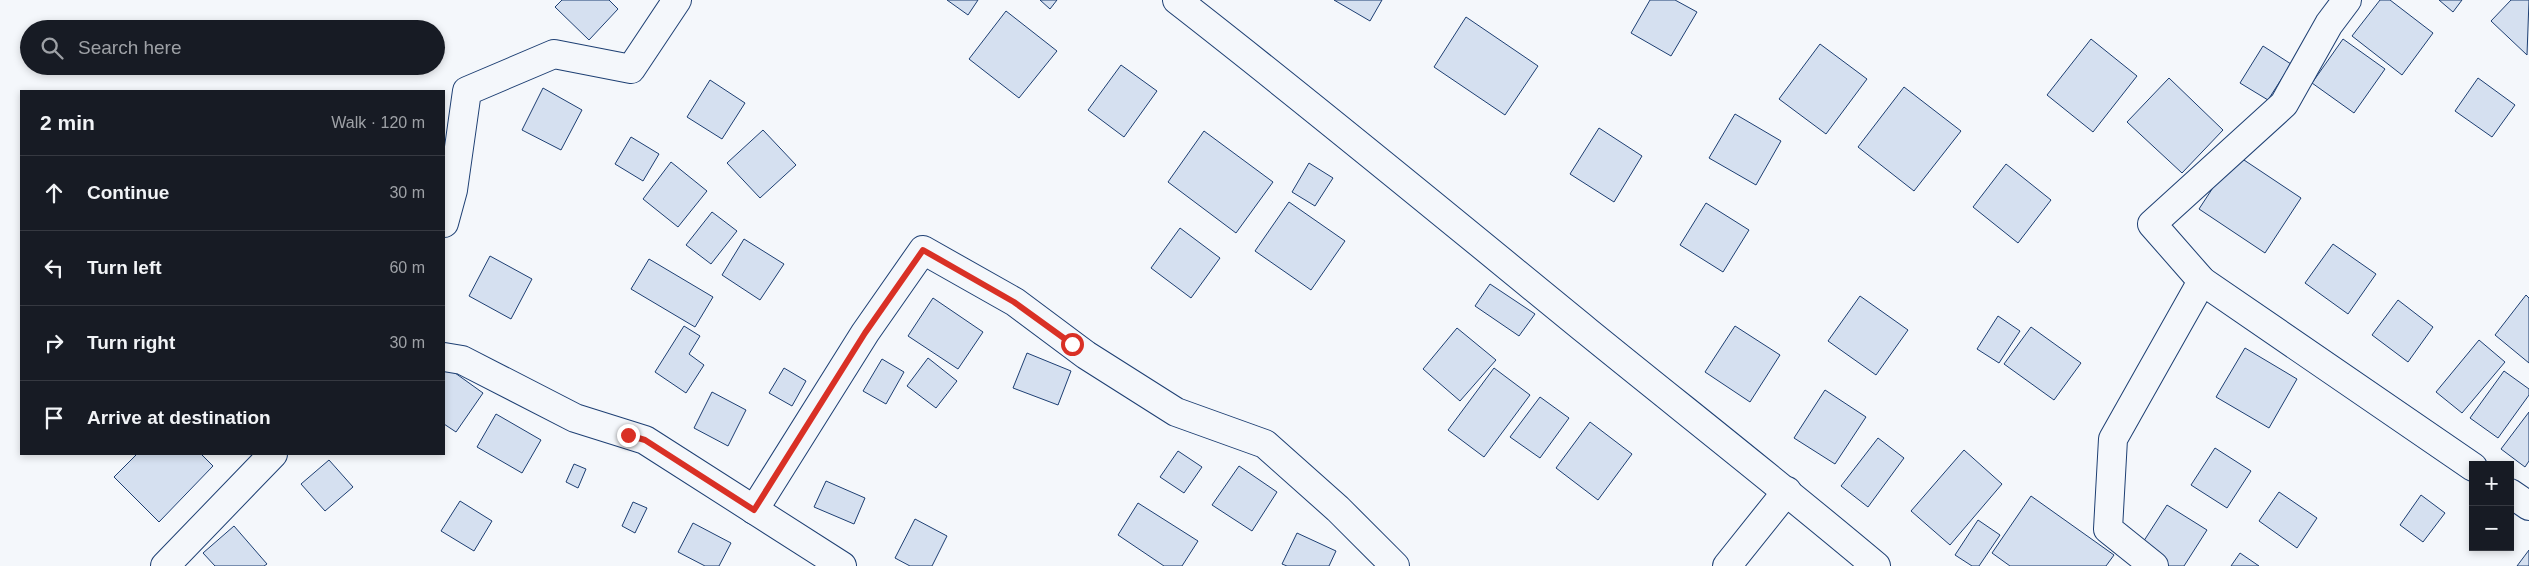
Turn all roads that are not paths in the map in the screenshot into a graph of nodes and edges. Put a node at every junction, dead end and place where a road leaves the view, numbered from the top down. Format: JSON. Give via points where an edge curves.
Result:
{"nodes":[{"id":1,"x":677,"y":0,"type":"edge"},
{"id":2,"x":1177,"y":0,"type":"edge"},
{"id":3,"x":2347,"y":0,"type":"edge"},
{"id":4,"x":445,"y":219,"type":"edge"},
{"id":5,"x":2202,"y":280,"type":"junction"},
{"id":6,"x":445,"y":357,"type":"edge"},
{"id":7,"x":272,"y":455,"type":"edge"},
{"id":8,"x":2469,"y":464,"type":"edge"},
{"id":9,"x":1786,"y":491,"type":"junction"},
{"id":10,"x":2514,"y":496,"type":"edge"},
{"id":11,"x":2529,"y":506,"type":"edge"},
{"id":12,"x":754,"y":510,"type":"junction"},
{"id":13,"x":165,"y":566,"type":"edge"},
{"id":14,"x":842,"y":566,"type":"edge"},
{"id":15,"x":1395,"y":566,"type":"edge"},
{"id":16,"x":1727,"y":566,"type":"edge"},
{"id":17,"x":1876,"y":566,"type":"edge"},
{"id":18,"x":2154,"y":566,"type":"edge"}],
"edges":[{"from":1,"to":4,"type":"street","via":[[631,69],[554,54],[467,91],[453,190]]},
{"from":2,"to":9,"type":"street"},
{"from":3,"to":5,"type":"street","via":[[2329,24],[2284,104],[2152,224]]},
{"from":5,"to":8,"type":"street"},
{"from":5,"to":18,"type":"street","via":[[2113,439],[2108,530]]},
{"from":6,"to":12,"type":"street","via":[[462,360],[575,418],[645,440]]},
{"from":7,"to":13,"type":"street"},
{"from":9,"to":16,"type":"street"},
{"from":9,"to":17,"type":"street"},
{"from":10,"to":11,"type":"street"},
{"from":12,"to":14,"type":"street"},
{"from":12,"to":15,"type":"street","via":[[865,333],[923,250],[1014,302],[1086,355],[1176,412],[1265,444],[1338,509]]}]}
